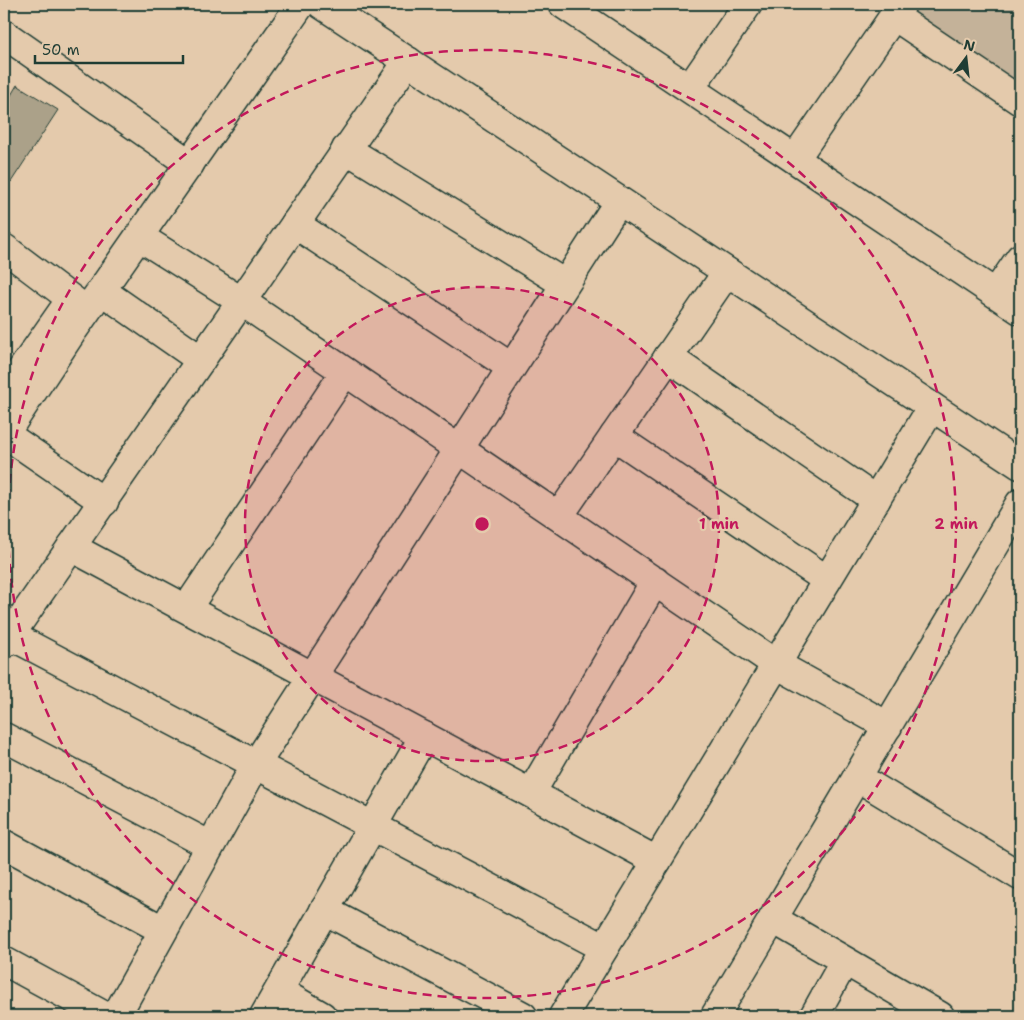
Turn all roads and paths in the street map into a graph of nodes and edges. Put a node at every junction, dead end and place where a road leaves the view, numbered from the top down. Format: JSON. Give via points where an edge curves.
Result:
{"nodes":[{"id":1,"x":301,"y":4,"type":"edge"},
{"id":2,"x":321,"y":4,"type":"edge"},
{"id":3,"x":563,"y":4,"type":"edge"},
{"id":4,"x":748,"y":4,"type":"edge"},
{"id":5,"x":898,"y":10,"type":"edge"},
{"id":6,"x":4,"y":34,"type":"edge"},
{"id":7,"x":408,"y":61,"type":"junction"},
{"id":8,"x":690,"y":88,"type":"junction"},
{"id":9,"x":1020,"y":101,"type":"edge"},
{"id":10,"x":346,"y":150,"type":"junction"},
{"id":11,"x":795,"y":159,"type":"junction"},
{"id":12,"x":190,"y":164,"type":"junction"},
{"id":13,"x":619,"y":200,"type":"junction"},
{"id":14,"x":294,"y":224,"type":"junction"},
{"id":15,"x":140,"y":237,"type":"junction"},
{"id":16,"x":4,"y":248,"type":"edge"},
{"id":17,"x":1020,"y":258,"type":"edge"},
{"id":18,"x":727,"y":272,"type":"junction"},
{"id":19,"x":565,"y":284,"type":"junction"},
{"id":20,"x":996,"y":293,"type":"junction"},
{"id":21,"x":86,"y":300,"type":"junction"},
{"id":22,"x":241,"y":301,"type":"junction"},
{"id":23,"x":1020,"y":310,"type":"edge"},
{"id":24,"x":668,"y":358,"type":"junction"},
{"id":25,"x":201,"y":360,"type":"junction"},
{"id":26,"x":511,"y":367,"type":"junction"},
{"id":27,"x":345,"y":372,"type":"junction"},
{"id":28,"x":4,"y":395,"type":"edge"},
{"id":29,"x":932,"y":407,"type":"junction"},
{"id":30,"x":4,"y":435,"type":"edge"},
{"id":31,"x":614,"y":436,"type":"junction"},
{"id":32,"x":459,"y":448,"type":"junction"},
{"id":33,"x":1020,"y":465,"type":"edge"},
{"id":34,"x":876,"y":500,"type":"junction"},
{"id":35,"x":104,"y":502,"type":"junction"},
{"id":36,"x":1020,"y":503,"type":"edge"},
{"id":37,"x":559,"y":516,"type":"junction"},
{"id":38,"x":71,"y":546,"type":"junction"},
{"id":39,"x":827,"y":580,"type":"junction"},
{"id":40,"x":655,"y":582,"type":"junction"},
{"id":41,"x":187,"y":608,"type":"junction"},
{"id":42,"x":7,"y":640,"type":"edge"},
{"id":43,"x":776,"y":664,"type":"junction"},
{"id":44,"x":314,"y":676,"type":"junction"},
{"id":45,"x":888,"y":726,"type":"junction"},
{"id":46,"x":424,"y":736,"type":"junction"},
{"id":47,"x":4,"y":737,"type":"edge"},
{"id":48,"x":256,"y":764,"type":"junction"},
{"id":49,"x":857,"y":777,"type":"junction"},
{"id":50,"x":531,"y":793,"type":"junction"},
{"id":51,"x":372,"y":826,"type":"junction"},
{"id":52,"x":4,"y":844,"type":"edge"},
{"id":53,"x":209,"y":845,"type":"junction"},
{"id":54,"x":657,"y":861,"type":"junction"},
{"id":55,"x":1020,"y":876,"type":"edge"},
{"id":56,"x":324,"y":910,"type":"junction"},
{"id":57,"x":773,"y":919,"type":"junction"},
{"id":58,"x":163,"y":930,"type":"junction"},
{"id":59,"x":604,"y":948,"type":"junction"},
{"id":60,"x":4,"y":961,"type":"edge"},
{"id":61,"x":844,"y":962,"type":"junction"},
{"id":62,"x":278,"y":991,"type":"junction"},
{"id":63,"x":105,"y":1016,"type":"edge"},
{"id":64,"x":116,"y":1016,"type":"edge"},
{"id":65,"x":264,"y":1016,"type":"edge"},
{"id":66,"x":322,"y":1016,"type":"edge"},
{"id":67,"x":523,"y":1016,"type":"edge"},
{"id":68,"x":563,"y":1016,"type":"edge"},
{"id":69,"x":715,"y":1016,"type":"edge"},
{"id":70,"x":814,"y":1016,"type":"edge"},
{"id":71,"x":940,"y":1016,"type":"edge"}],
"edges":[{"from":1,"to":12,"type":"street"},
{"from":2,"to":7,"type":"street"},
{"from":3,"to":8,"type":"street"},
{"from":4,"to":8,"type":"street"},
{"from":5,"to":9,"type":"street"},
{"from":5,"to":11,"type":"street"},
{"from":6,"to":12,"type":"street"},
{"from":7,"to":10,"type":"street"},
{"from":7,"to":13,"type":"street"},
{"from":8,"to":11,"type":"street"},
{"from":10,"to":14,"type":"street"},
{"from":10,"to":19,"type":"street"},
{"from":11,"to":20,"type":"street"},
{"from":12,"to":15,"type":"street"},
{"from":13,"to":18,"type":"street"},
{"from":13,"to":19,"type":"street"},
{"from":14,"to":22,"type":"street"},
{"from":14,"to":26,"type":"street"},
{"from":15,"to":21,"type":"street"},
{"from":15,"to":22,"type":"street"},
{"from":16,"to":21,"type":"street"},
{"from":17,"to":20,"type":"street"},
{"from":18,"to":24,"type":"street"},
{"from":18,"to":29,"type":"street"},
{"from":19,"to":26,"type":"street"},
{"from":20,"to":23,"type":"street"},
{"from":21,"to":25,"type":"street"},
{"from":21,"to":28,"type":"street"},
{"from":21,"to":30,"type":"street"},
{"from":22,"to":25,"type":"street"},
{"from":22,"to":27,"type":"street"},
{"from":24,"to":31,"type":"street"},
{"from":24,"to":34,"type":"street"},
{"from":25,"to":35,"type":"street"},
{"from":26,"to":32,"type":"street"},
{"from":27,"to":32,"type":"street"},
{"from":27,"to":41,"type":"street"},
{"from":29,"to":33,"type":"street"},
{"from":29,"to":34,"type":"street"},
{"from":30,"to":35,"type":"street"},
{"from":31,"to":37,"type":"street"},
{"from":31,"to":39,"type":"street"},
{"from":32,"to":37,"type":"street"},
{"from":32,"to":44,"type":"street"},
{"from":34,"to":39,"type":"street"},
{"from":35,"to":38,"type":"street"},
{"from":36,"to":45,"type":"street"},
{"from":37,"to":40,"type":"street"},
{"from":38,"to":41,"type":"street"},
{"from":38,"to":42,"type":"street"},
{"from":39,"to":43,"type":"street"},
{"from":40,"to":43,"type":"street"},
{"from":40,"to":50,"type":"street"},
{"from":41,"to":44,"type":"street"},
{"from":42,"to":48,"type":"street"},
{"from":43,"to":45,"type":"street"},
{"from":43,"to":54,"type":"street"},
{"from":44,"to":46,"type":"street"},
{"from":44,"to":48,"type":"street"},
{"from":45,"to":49,"type":"street"},
{"from":46,"to":50,"type":"street"},
{"from":46,"to":51,"type":"street"},
{"from":47,"to":53,"type":"street"},
{"from":48,"to":51,"type":"street"},
{"from":48,"to":53,"type":"street"},
{"from":49,"to":55,"type":"street"},
{"from":49,"to":57,"type":"street"},
{"from":50,"to":54,"type":"street"},
{"from":51,"to":56,"type":"street"},
{"from":51,"to":59,"type":"street"},
{"from":52,"to":58,"type":"street"},
{"from":53,"to":58,"type":"street"},
{"from":54,"to":59,"type":"street"},
{"from":56,"to":62,"type":"street"},
{"from":56,"to":67,"type":"street"},
{"from":57,"to":61,"type":"street"},
{"from":57,"to":69,"type":"street"},
{"from":58,"to":64,"type":"street"},
{"from":59,"to":68,"type":"street"},
{"from":60,"to":63,"type":"street"},
{"from":61,"to":70,"type":"street"},
{"from":61,"to":71,"type":"street"},
{"from":62,"to":65,"type":"street"},
{"from":62,"to":66,"type":"street"}]}
